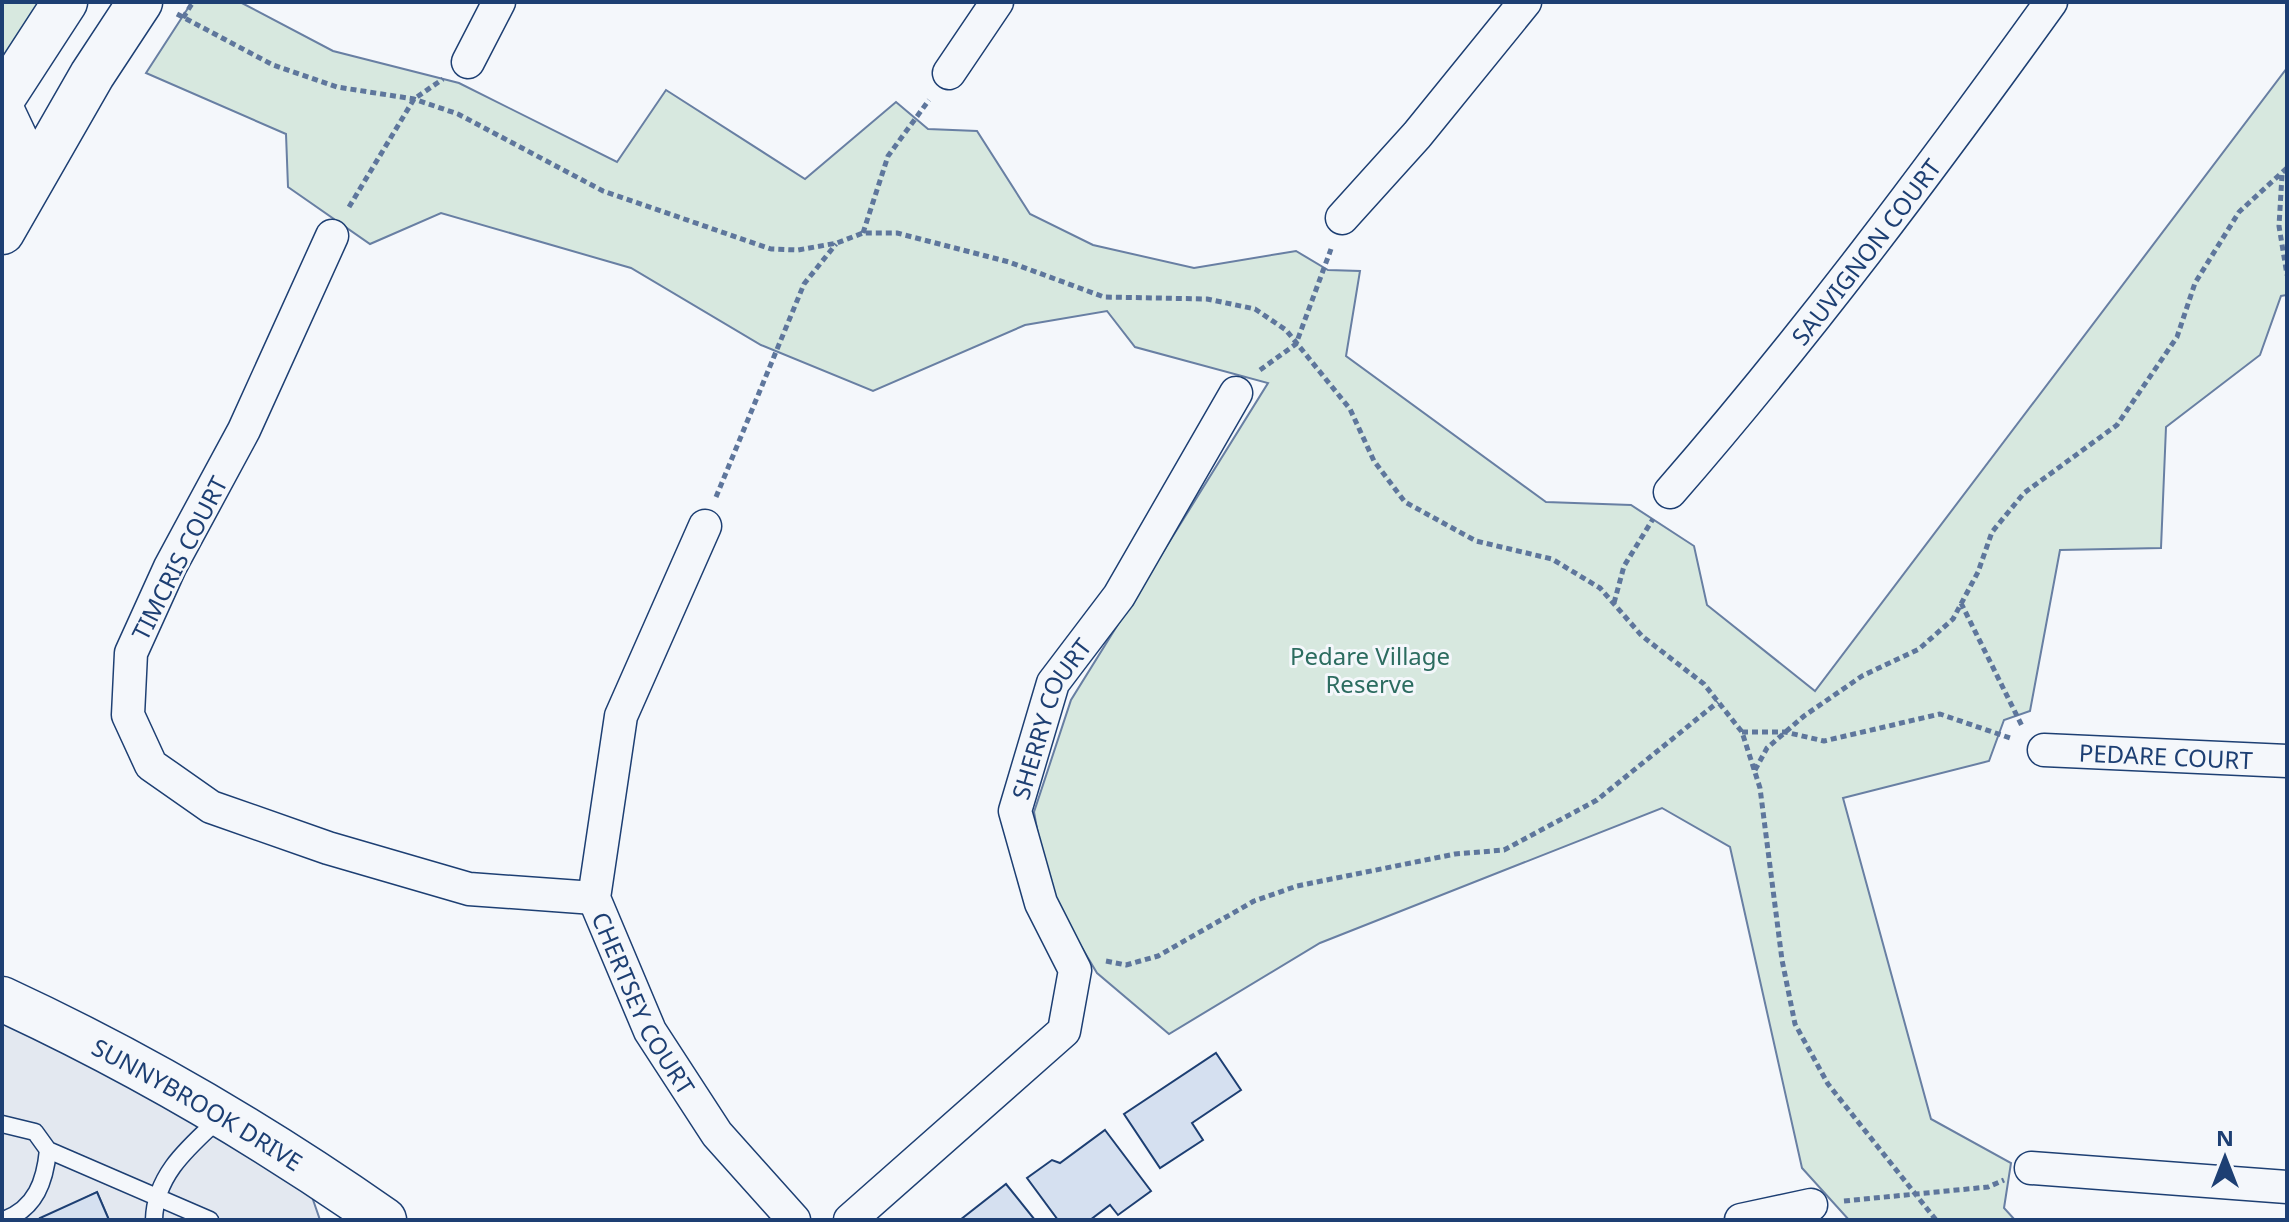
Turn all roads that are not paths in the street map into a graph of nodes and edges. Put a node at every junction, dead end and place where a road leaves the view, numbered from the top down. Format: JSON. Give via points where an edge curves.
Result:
{"nodes":[{"id":1,"x":65,"y":2,"type":"edge"},
{"id":2,"x":140,"y":2,"type":"edge"},
{"id":3,"x":499,"y":2,"type":"edge"},
{"id":4,"x":997,"y":2,"type":"edge"},
{"id":5,"x":1525,"y":2,"type":"edge"},
{"id":6,"x":2051,"y":2,"type":"edge"},
{"id":7,"x":468,"y":62,"type":"dead end"},
{"id":8,"x":949,"y":73,"type":"road end"},
{"id":9,"x":92,"y":75,"type":"junction"},
{"id":10,"x":2,"y":102,"type":"edge"},
{"id":11,"x":2,"y":111,"type":"edge"},
{"id":12,"x":25,"y":190,"type":"junction"},
{"id":13,"x":1342,"y":218,"type":"road end"},
{"id":14,"x":2,"y":232,"type":"edge"},
{"id":15,"x":332,"y":236,"type":"road end"},
{"id":16,"x":1236,"y":393,"type":"road end"},
{"id":17,"x":1670,"y":492,"type":"road end"},
{"id":18,"x":705,"y":526,"type":"road end"},
{"id":19,"x":2044,"y":750,"type":"road end"},
{"id":20,"x":2287,"y":761,"type":"edge"},
{"id":21,"x":594,"y":898,"type":"junction"},
{"id":22,"x":2,"y":999,"type":"edge"},
{"id":23,"x":223,"y":1116,"type":"junction"},
{"id":24,"x":2,"y":1124,"type":"edge"},
{"id":25,"x":48,"y":1150,"type":"junction"},
{"id":26,"x":2031,"y":1168,"type":"road end"},
{"id":27,"x":2287,"y":1187,"type":"edge"},
{"id":28,"x":157,"y":1196,"type":"junction"},
{"id":29,"x":1811,"y":1205,"type":"road end"},
{"id":30,"x":4,"y":1220,"type":"edge"},
{"id":31,"x":154,"y":1220,"type":"edge"},
{"id":32,"x":210,"y":1220,"type":"edge"},
{"id":33,"x":384,"y":1220,"type":"edge"},
{"id":34,"x":794,"y":1220,"type":"edge"},
{"id":35,"x":850,"y":1220,"type":"edge"},
{"id":36,"x":1741,"y":1220,"type":"edge"}],
"edges":[{"from":1,"to":10,"type":"main road"},
{"from":2,"to":9,"type":"main road"},
{"from":3,"to":7,"type":"street"},
{"from":4,"to":8,"type":"street"},
{"from":5,"to":13,"type":"street"},
{"from":6,"to":17,"type":"street","name":"SAUVIGNON COURT","via":[[1757,393]]},
{"from":9,"to":10,"type":"main road","via":[[46,95]]},
{"from":9,"to":12,"type":"main road"},
{"from":11,"to":12,"type":"main road","via":[[19,147]]},
{"from":12,"to":14,"type":"main road"},
{"from":15,"to":21,"type":"street","name":"TIMCRIS COURT","via":[[244,430],[170,567],[131,653],[128,715],[151,765],[211,807],[469,889]]},
{"from":16,"to":35,"type":"street","name":"SHERRY COURT","via":[[1119,596],[1053,683],[1015,811],[1041,903],[1075,970],[1064,1031]]},
{"from":18,"to":21,"type":"street","name":"CHERTSEY COURT","via":[[621,716]]},
{"from":19,"to":20,"type":"street","name":"PEDARE COURT"},
{"from":21,"to":34,"type":"street","name":"CHERTSEY COURT","via":[[650,1031],[717,1134]]},
{"from":22,"to":23,"type":"main road","name":"SUNNYBROOK DRIVE","via":[[79,1034]]},
{"from":23,"to":28,"type":"lane","via":[[176,1158]]},
{"from":23,"to":33,"type":"main road","name":"SUNNYBROOK DRIVE"},
{"from":24,"to":25,"type":"lane","via":[[35,1132]]},
{"from":25,"to":28,"type":"lane"},
{"from":25,"to":30,"type":"lane","via":[[35,1200]]},
{"from":26,"to":27,"type":"street"},
{"from":28,"to":31,"type":"lane"},
{"from":28,"to":32,"type":"lane"},
{"from":29,"to":36,"type":"street"}]}
